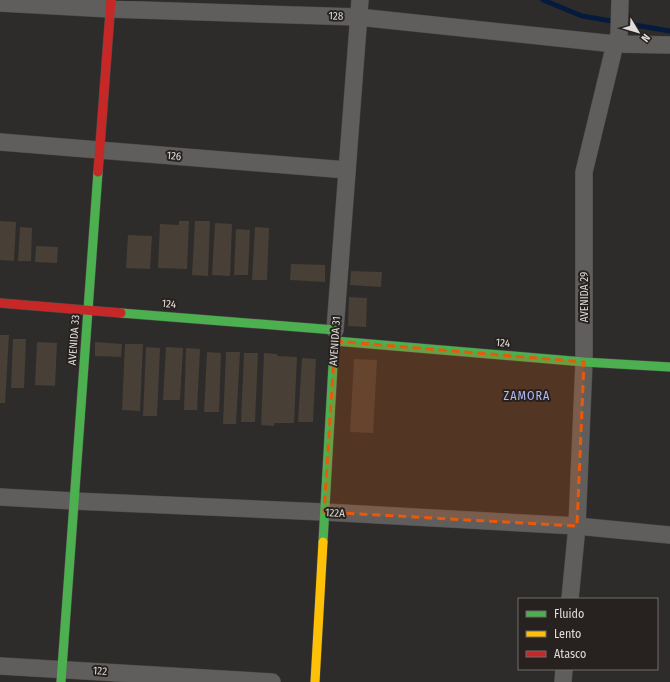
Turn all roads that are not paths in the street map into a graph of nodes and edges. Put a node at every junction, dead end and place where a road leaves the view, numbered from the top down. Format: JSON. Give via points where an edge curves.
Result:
{"nodes":[{"id":1,"x":0,"y":2,"type":"edge"},
{"id":2,"x":110,"y":5,"type":"edge"},
{"id":3,"x":359,"y":8,"type":"edge"},
{"id":4,"x":620,"y":8,"type":"edge"},
{"id":5,"x":617,"y":39,"type":"junction"},
{"id":6,"x":670,"y":45,"type":"edge"},
{"id":7,"x":0,"y":142,"type":"edge"},
{"id":8,"x":100,"y":150,"type":"junction"},
{"id":9,"x":347,"y":170,"type":"junction"},
{"id":10,"x":0,"y":303,"type":"edge"},
{"id":11,"x":88,"y":310,"type":"junction"},
{"id":12,"x":335,"y":335,"type":"junction"},
{"id":13,"x":584,"y":362,"type":"junction"},
{"id":14,"x":670,"y":367,"type":"edge"},
{"id":15,"x":0,"y":497,"type":"edge"},
{"id":16,"x":74,"y":501,"type":"junction"},
{"id":17,"x":324,"y":512,"type":"junction"},
{"id":18,"x":577,"y":526,"type":"junction"},
{"id":19,"x":670,"y":535,"type":"edge"},
{"id":20,"x":570,"y":598,"type":"edge"},
{"id":21,"x":0,"y":666,"type":"edge"},
{"id":22,"x":564,"y":670,"type":"edge"},
{"id":23,"x":62,"y":676,"type":"edge"},
{"id":24,"x":272,"y":682,"type":"edge"},
{"id":25,"x":315,"y":682,"type":"edge"},
{"id":26,"x":563,"y":682,"type":"edge"}],
"edges":[{"from":1,"to":2,"type":"street","name":"128"},
{"from":2,"to":3,"type":"street","name":"128"},
{"from":2,"to":8,"type":"street","name":"AVENIDA 33"},
{"from":3,"to":5,"type":"street","name":"128"},
{"from":3,"to":9,"type":"street","name":"AVENIDA 31"},
{"from":4,"to":5,"type":"street","name":"AVENIDA 29"},
{"from":5,"to":6,"type":"street","name":"128"},
{"from":5,"to":13,"type":"street","name":"AVENIDA 29","via":[[584,172]]},
{"from":7,"to":8,"type":"street","name":"126"},
{"from":8,"to":9,"type":"street","name":"126"},
{"from":8,"to":11,"type":"street","name":"AVENIDA 33"},
{"from":9,"to":12,"type":"street","name":"AVENIDA 31"},
{"from":10,"to":11,"type":"street","name":"124"},
{"from":11,"to":12,"type":"street","name":"124"},
{"from":11,"to":16,"type":"street","name":"AVENIDA 33"},
{"from":12,"to":13,"type":"street","name":"124"},
{"from":12,"to":17,"type":"street","name":"AVENIDA 31"},
{"from":13,"to":14,"type":"street","name":"124"},
{"from":13,"to":18,"type":"street","name":"AVENIDA 29"},
{"from":15,"to":16,"type":"street","name":"122A"},
{"from":16,"to":17,"type":"street","name":"122A"},
{"from":16,"to":23,"type":"street","name":"AVENIDA 33"},
{"from":17,"to":18,"type":"street","name":"122A"},
{"from":17,"to":25,"type":"street","name":"AVENIDA 31"},
{"from":18,"to":19,"type":"street","name":"122A"},
{"from":18,"to":20,"type":"street","name":"AVENIDA 29"},
{"from":21,"to":23,"type":"street","name":"122"},
{"from":22,"to":26,"type":"street"},
{"from":23,"to":24,"type":"street","name":"122"}]}
